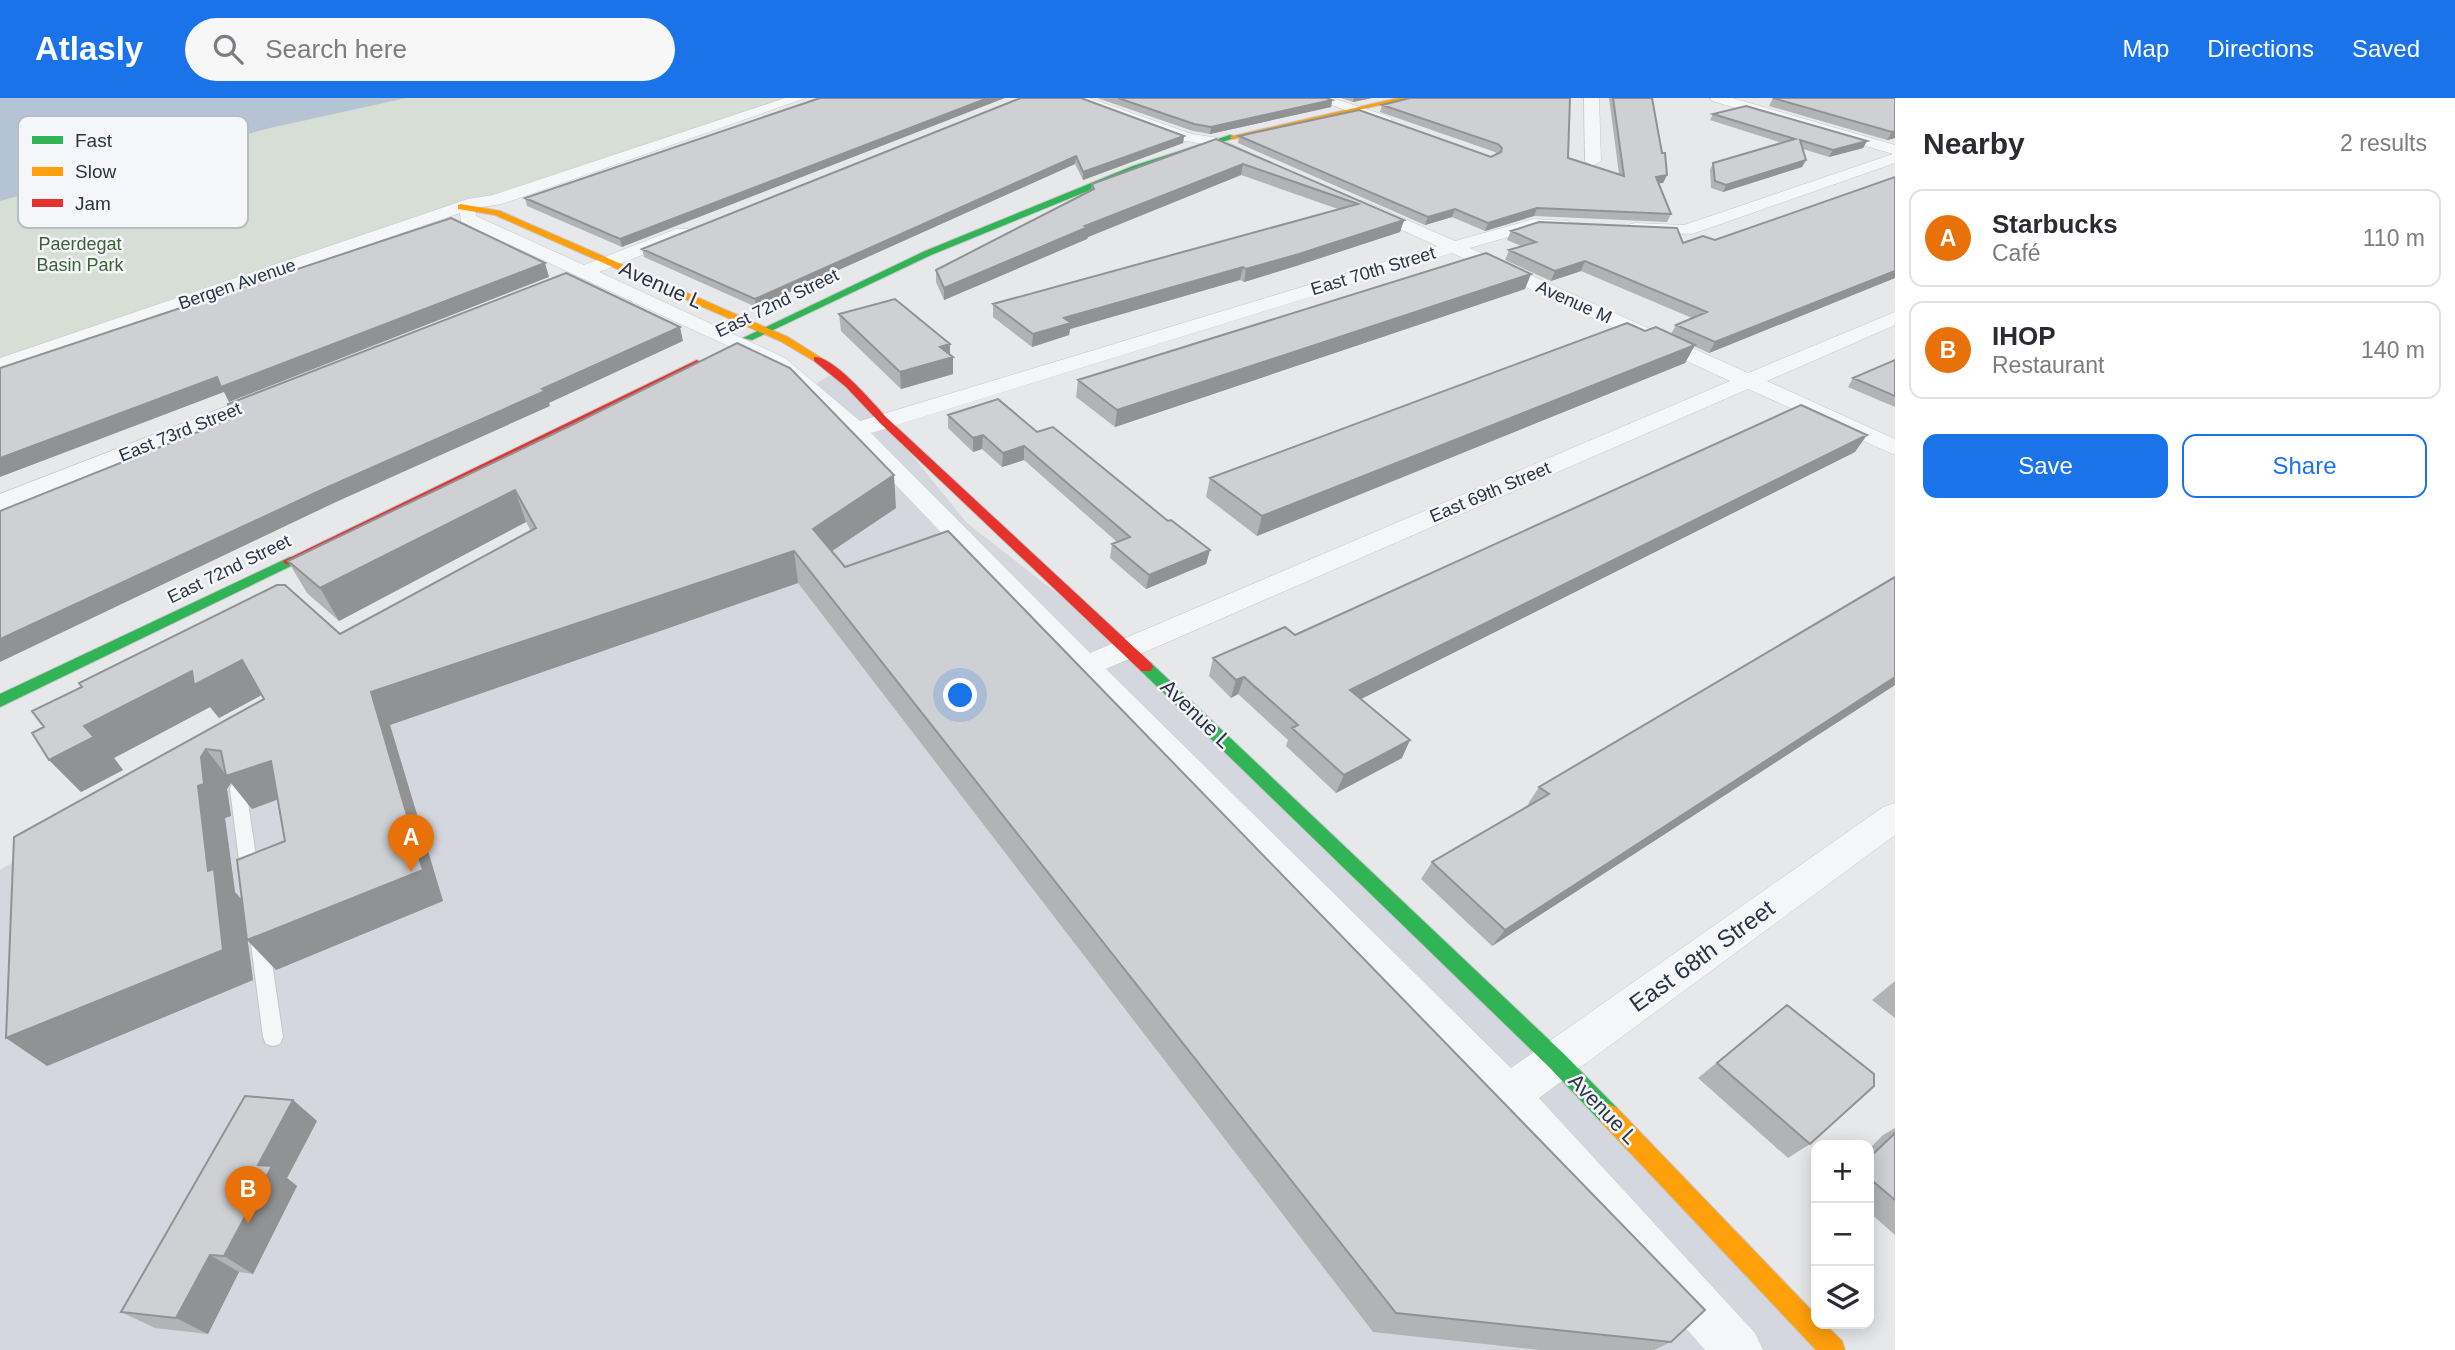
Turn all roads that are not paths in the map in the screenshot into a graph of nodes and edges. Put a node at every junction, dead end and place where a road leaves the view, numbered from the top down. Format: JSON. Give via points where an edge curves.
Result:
{"nodes":[{"id":1,"x":776,"y":98,"type":"edge"},
{"id":2,"x":799,"y":98,"type":"edge"},
{"id":3,"x":1076,"y":98,"type":"edge"},
{"id":4,"x":1099,"y":98,"type":"edge"},
{"id":5,"x":1320,"y":98,"type":"edge"},
{"id":6,"x":1407,"y":98,"type":"edge"},
{"id":7,"x":1592,"y":98,"type":"edge"},
{"id":8,"x":1726,"y":99,"type":"edge"},
{"id":9,"x":1357,"y":110,"type":"junction"},
{"id":10,"x":1399,"y":125,"type":"edge"},
{"id":11,"x":1214,"y":141,"type":"junction"},
{"id":12,"x":1895,"y":150,"type":"edge"},
{"id":13,"x":1895,"y":158,"type":"edge"},
{"id":14,"x":1593,"y":161,"type":"dead end"},
{"id":15,"x":1264,"y":162,"type":"edge"},
{"id":16,"x":1352,"y":200,"type":"edge"},
{"id":17,"x":468,"y":207,"type":"junction"},
{"id":18,"x":702,"y":225,"type":"edge"},
{"id":19,"x":1576,"y":226,"type":"edge"},
{"id":20,"x":1617,"y":228,"type":"edge"},
{"id":21,"x":1452,"y":247,"type":"junction"},
{"id":22,"x":609,"y":263,"type":"junction"},
{"id":23,"x":582,"y":273,"type":"junction"},
{"id":24,"x":559,"y":282,"type":"edge"},
{"id":25,"x":1895,"y":318,"type":"edge"},
{"id":26,"x":752,"y":337,"type":"junction"},
{"id":27,"x":0,"y":365,"type":"edge"},
{"id":28,"x":1748,"y":381,"type":"junction"},
{"id":29,"x":286,"y":390,"type":"edge"},
{"id":30,"x":870,"y":425,"type":"junction"},
{"id":31,"x":1895,"y":448,"type":"edge"},
{"id":32,"x":0,"y":503,"type":"edge"},
{"id":33,"x":1127,"y":648,"type":"junction"},
{"id":34,"x":1086,"y":666,"type":"junction"},
{"id":35,"x":0,"y":701,"type":"edge"},
{"id":36,"x":238,"y":789,"type":"edge"},
{"id":37,"x":1895,"y":817,"type":"edge"},
{"id":38,"x":273,"y":1037,"type":"dead end"},
{"id":39,"x":1557,"y":1061,"type":"junction"},
{"id":40,"x":1508,"y":1095,"type":"junction"},
{"id":41,"x":1738,"y":1350,"type":"edge"},
{"id":42,"x":1833,"y":1350,"type":"edge"}],
"edges":[{"from":1,"to":17,"type":"street","name":"Bergen Avenue","via":[[482,194]]},
{"from":2,"to":17,"type":"street","name":"Bergen Avenue"},
{"from":3,"to":11,"type":"street","via":[[1190,138]]},
{"from":4,"to":11,"type":"street","via":[[1207,134]]},
{"from":5,"to":9,"type":"street"},
{"from":6,"to":9,"type":"street","name":"East 72nd Street"},
{"from":7,"to":14,"type":"street"},
{"from":8,"to":12,"type":"street"},
{"from":9,"to":10,"type":"street"},
{"from":9,"to":11,"type":"street","name":"East 72nd Street"},
{"from":11,"to":15,"type":"street"},
{"from":11,"to":26,"type":"street","name":"East 72nd Street","via":[[995,224]]},
{"from":13,"to":20,"type":"street","via":[[1686,230]]},
{"from":16,"to":21,"type":"street","name":"Avenue M"},
{"from":17,"to":22,"type":"street","name":"Avenue L","via":[[497,213]]},
{"from":17,"to":23,"type":"street","name":"Avenue L","via":[[467,218]]},
{"from":17,"to":27,"type":"street","name":"Bergen Avenue"},
{"from":18,"to":22,"type":"street"},
{"from":19,"to":21,"type":"street","name":"East 70th Street","via":[[1534,224]]},
{"from":21,"to":28,"type":"street","name":"Avenue M"},
{"from":21,"to":30,"type":"street","name":"East 70th Street"},
{"from":22,"to":23,"type":"street"},
{"from":22,"to":26,"type":"street","name":"Avenue L"},
{"from":23,"to":24,"type":"street"},
{"from":23,"to":26,"type":"street","name":"Avenue L"},
{"from":25,"to":28,"type":"street","name":"East 69th Street"},
{"from":26,"to":30,"type":"street","name":"Avenue L","via":[[778,362]]},
{"from":26,"to":35,"type":"street","name":"East 72nd Street"},
{"from":28,"to":31,"type":"street","name":"Avenue M"},
{"from":28,"to":33,"type":"street","name":"East 69th Street"},
{"from":29,"to":32,"type":"street","name":"East 73rd Street"},
{"from":30,"to":33,"type":"street","name":"Avenue L"},
{"from":30,"to":34,"type":"street","name":"Avenue L"},
{"from":33,"to":34,"type":"street","name":"East 69th Street"},
{"from":33,"to":39,"type":"street","name":"Avenue L"},
{"from":34,"to":40,"type":"street","name":"Avenue L"},
{"from":36,"to":38,"type":"lane"},
{"from":37,"to":39,"type":"street","name":"East 68th Street"},
{"from":39,"to":40,"type":"street","name":"East 68th Street"},
{"from":39,"to":42,"type":"street","name":"Avenue L"},
{"from":40,"to":41,"type":"street","name":"Avenue L"}]}
